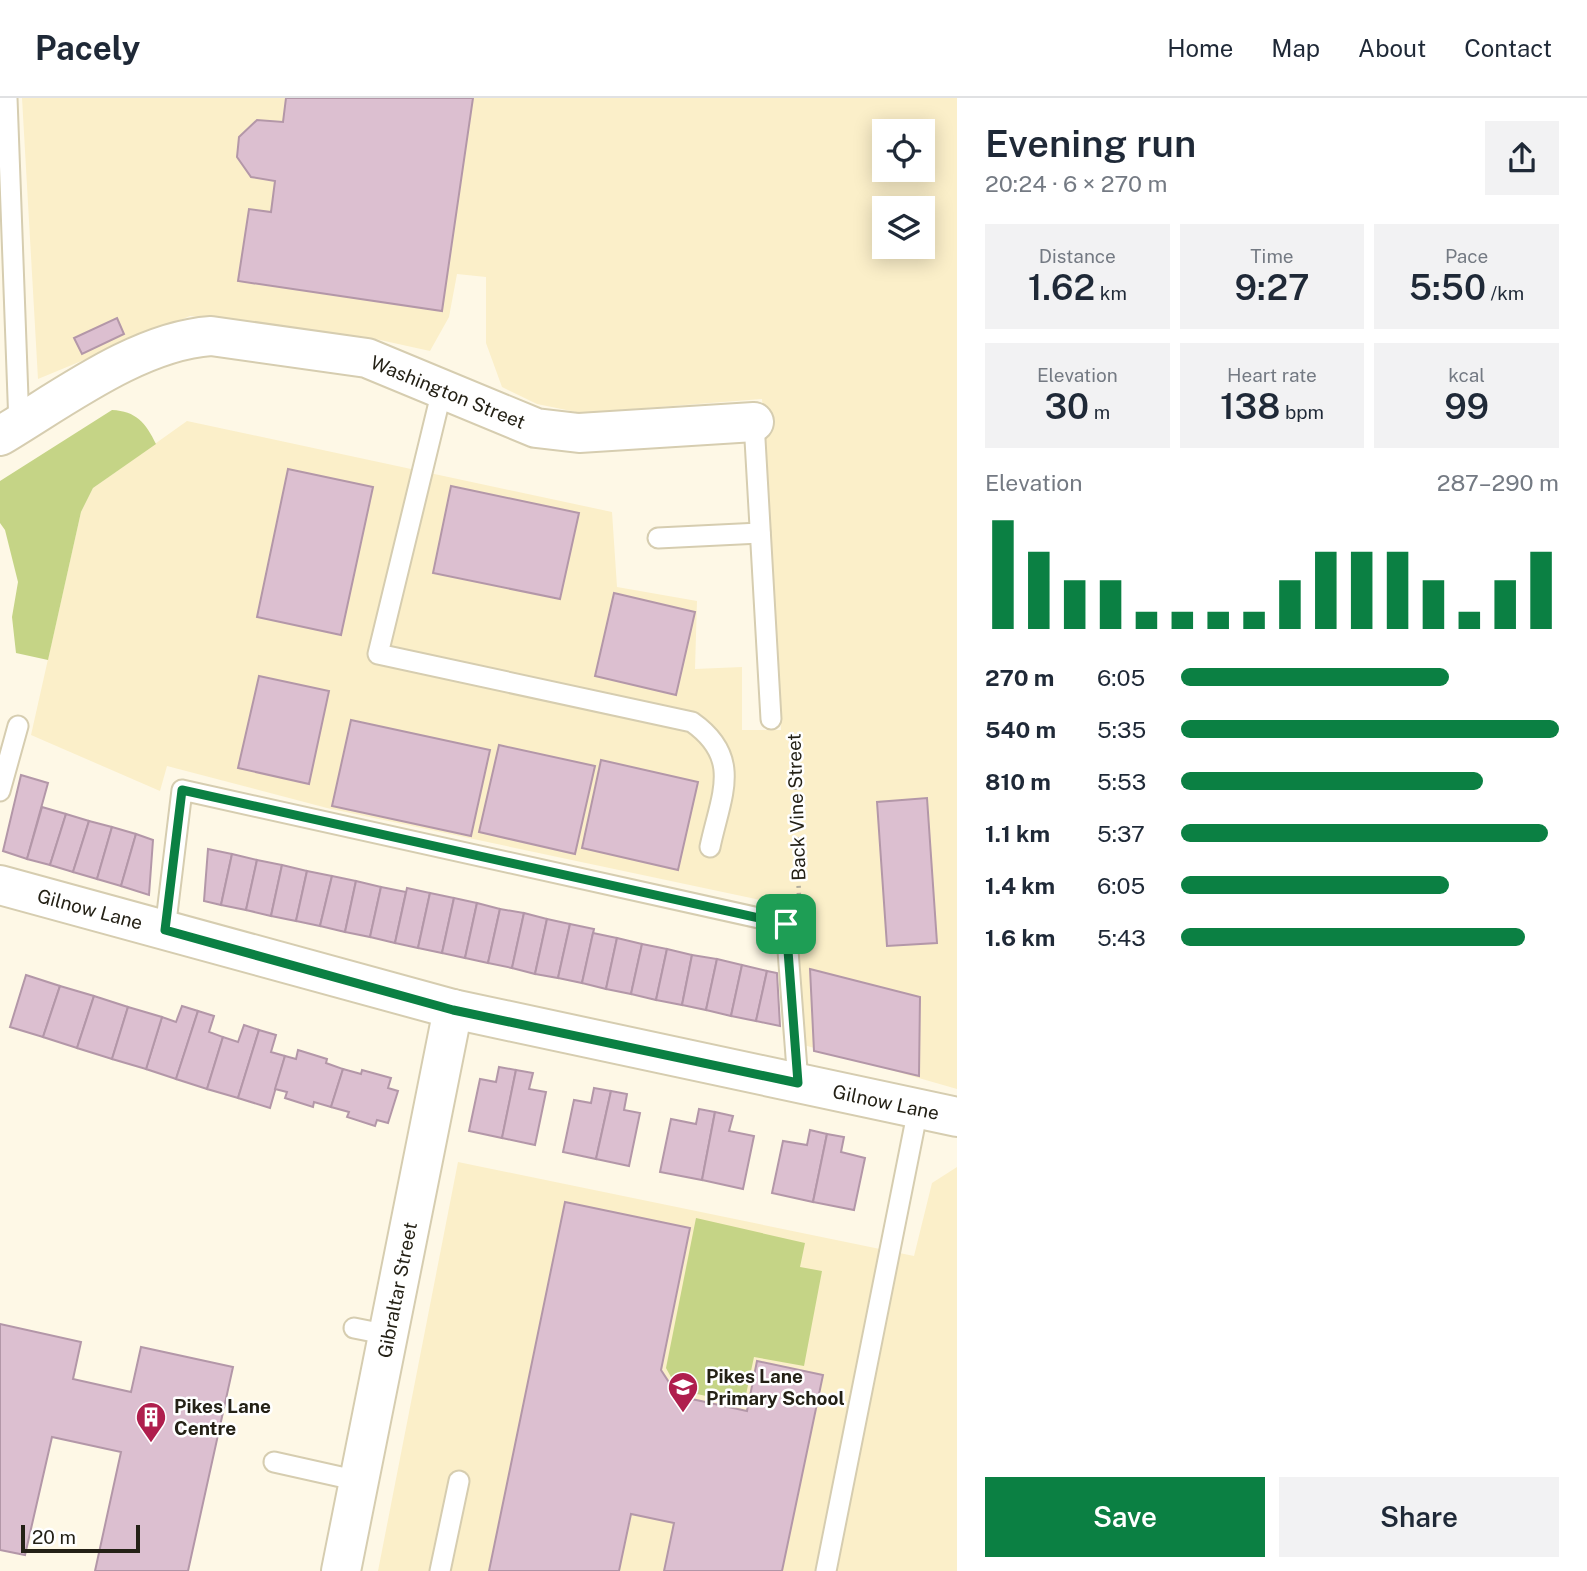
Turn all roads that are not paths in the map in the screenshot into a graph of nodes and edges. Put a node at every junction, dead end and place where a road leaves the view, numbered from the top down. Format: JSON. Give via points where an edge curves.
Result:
{"nodes":[{"id":1,"x":5,"y":109,"type":"edge"},
{"id":2,"x":442,"y":390,"type":"junction"},
{"id":3,"x":754,"y":422,"type":"joint"},
{"id":4,"x":9,"y":430,"type":"edge"},
{"id":5,"x":760,"y":533,"type":"junction"},
{"id":6,"x":658,"y":538,"type":"dead end"},
{"id":7,"x":771,"y":719,"type":"road end"},
{"id":8,"x":18,"y":726,"type":"dead end"},
{"id":9,"x":0,"y":790,"type":"edge"},
{"id":10,"x":710,"y":847,"type":"dead end"},
{"id":11,"x":0,"y":885,"type":"edge"},
{"id":12,"x":165,"y":930,"type":"junction"},
{"id":13,"x":453,"y":1010,"type":"junction"},
{"id":14,"x":798,"y":1083,"type":"junction"},
{"id":15,"x":918,"y":1109,"type":"junction"},
{"id":16,"x":957,"y":1117,"type":"edge"},
{"id":17,"x":274,"y":1462,"type":"dead end"},
{"id":18,"x":359,"y":1481,"type":"junction"},
{"id":19,"x":459,"y":1481,"type":"dead end"},
{"id":20,"x":341,"y":1571,"type":"edge"},
{"id":21,"x":440,"y":1571,"type":"edge"},
{"id":22,"x":826,"y":1571,"type":"edge"}],
"edges":[{"from":1,"to":4,"type":"lane"},
{"from":2,"to":3,"type":"street","name":"Washington Street","via":[[536,428],[579,433]]},
{"from":2,"to":4,"type":"street","name":"Washington Street","via":[[354,355],[211,336],[189,338],[127,360]]},
{"from":2,"to":10,"type":"lane","via":[[379,654],[692,722],[712,736],[727,769]]},
{"from":3,"to":5,"type":"lane","name":"Back Vine Street"},
{"from":5,"to":6,"type":"lane"},
{"from":5,"to":7,"type":"lane","name":"Back Vine Street"},
{"from":8,"to":9,"type":"lane"},
{"from":11,"to":12,"type":"street","name":"Gilnow Lane"},
{"from":12,"to":13,"type":"street","name":"Gilnow Lane"},
{"from":12,"to":14,"type":"lane","via":[[182,790],[786,924]]},
{"from":13,"to":14,"type":"street","name":"Gilnow Lane"},
{"from":13,"to":18,"type":"street","name":"Gibraltar Street","via":[[371,1331]]},
{"from":14,"to":15,"type":"street","name":"Gilnow Lane"},
{"from":15,"to":16,"type":"street","name":"Gilnow Lane"},
{"from":15,"to":22,"type":"lane"},
{"from":17,"to":18,"type":"lane"},
{"from":18,"to":20,"type":"street","name":"Gibraltar Street"},
{"from":19,"to":21,"type":"lane"}]}
